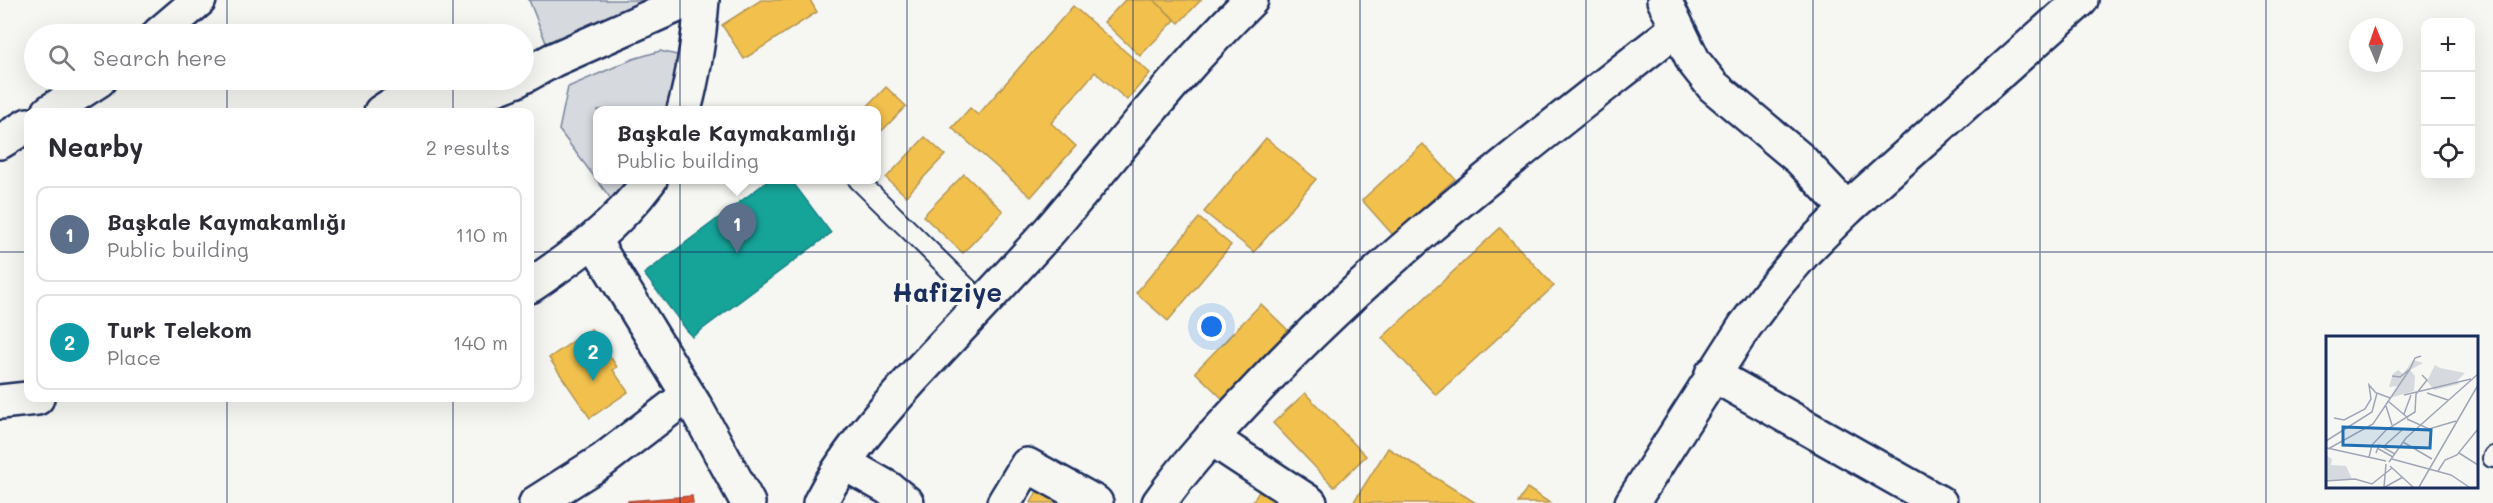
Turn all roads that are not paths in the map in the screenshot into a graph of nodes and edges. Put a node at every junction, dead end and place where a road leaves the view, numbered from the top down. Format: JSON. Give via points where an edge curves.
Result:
{"nodes":[{"id":1,"x":199,"y":0,"type":"edge"},
{"id":2,"x":689,"y":0,"type":"edge"},
{"id":3,"x":702,"y":0,"type":"edge"},
{"id":4,"x":1251,"y":0,"type":"edge"},
{"id":5,"x":2081,"y":0,"type":"edge"},
{"id":6,"x":1670,"y":14,"type":"edge"},
{"id":7,"x":171,"y":24,"type":"edge"},
{"id":8,"x":534,"y":70,"type":"edge"},
{"id":9,"x":83,"y":90,"type":"edge"},
{"id":10,"x":491,"y":90,"type":"edge"},
{"id":11,"x":685,"y":106,"type":"edge"},
{"id":12,"x":55,"y":108,"type":"edge"},
{"id":13,"x":389,"y":108,"type":"edge"},
{"id":14,"x":24,"y":127,"type":"edge"},
{"id":15,"x":0,"y":142,"type":"edge"},
{"id":16,"x":647,"y":184,"type":"edge"},
{"id":17,"x":862,"y":184,"type":"edge"},
{"id":18,"x":1847,"y":209,"type":"junction"},
{"id":19,"x":594,"y":241,"type":"junction"},
{"id":20,"x":534,"y":283,"type":"edge"},
{"id":21,"x":982,"y":302,"type":"junction"},
{"id":22,"x":1712,"y":374,"type":"junction"},
{"id":23,"x":688,"y":395,"type":"junction"},
{"id":24,"x":24,"y":399,"type":"edge"},
{"id":25,"x":0,"y":402,"type":"edge"},
{"id":26,"x":1211,"y":438,"type":"junction"},
{"id":27,"x":844,"y":463,"type":"junction"},
{"id":28,"x":536,"y":503,"type":"edge"},
{"id":29,"x":748,"y":503,"type":"edge"},
{"id":30,"x":820,"y":503,"type":"edge"},
{"id":31,"x":907,"y":503,"type":"edge"},
{"id":32,"x":1004,"y":503,"type":"edge"},
{"id":33,"x":1096,"y":503,"type":"edge"},
{"id":34,"x":1159,"y":503,"type":"edge"},
{"id":35,"x":1310,"y":503,"type":"edge"},
{"id":36,"x":1632,"y":503,"type":"edge"},
{"id":37,"x":1940,"y":503,"type":"edge"}],
"edges":[{"from":1,"to":7,"type":"street"},
{"from":2,"to":8,"type":"street"},
{"from":3,"to":11,"type":"street"},
{"from":4,"to":21,"type":"street","via":[[1169,86],[1050,230]]},
{"from":5,"to":18,"type":"street"},
{"from":6,"to":18,"type":"street","via":[[1695,62],[1713,86],[1800,159]]},
{"from":6,"to":26,"type":"street","via":[[1302,341]]},
{"from":9,"to":12,"type":"street"},
{"from":10,"to":13,"type":"street","via":[[403,101]]},
{"from":14,"to":15,"type":"street"},
{"from":16,"to":19,"type":"street"},
{"from":17,"to":21,"type":"lane"},
{"from":18,"to":22,"type":"street","via":[[1776,285]]},
{"from":19,"to":20,"type":"street"},
{"from":19,"to":23,"type":"street"},
{"from":21,"to":27,"type":"street","via":[[881,414]]},
{"from":22,"to":36,"type":"street"},
{"from":22,"to":37,"type":"street"},
{"from":23,"to":28,"type":"street","via":[[602,461]]},
{"from":23,"to":29,"type":"street"},
{"from":24,"to":25,"type":"street"},
{"from":26,"to":34,"type":"street"},
{"from":26,"to":35,"type":"street"},
{"from":27,"to":30,"type":"street"},
{"from":27,"to":31,"type":"street"},
{"from":32,"to":33,"type":"street","via":[[1027,465]]}]}
